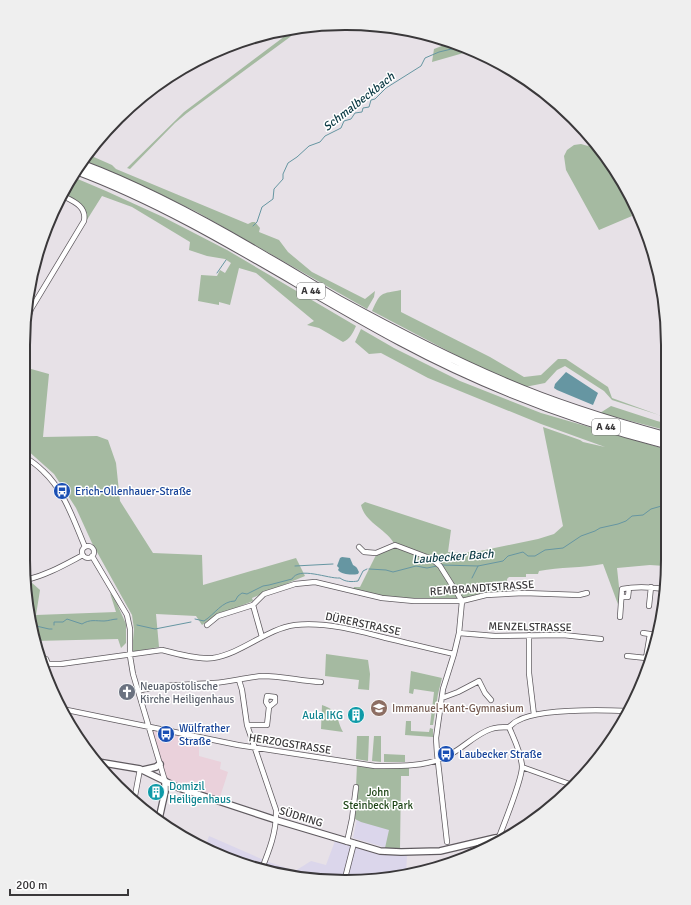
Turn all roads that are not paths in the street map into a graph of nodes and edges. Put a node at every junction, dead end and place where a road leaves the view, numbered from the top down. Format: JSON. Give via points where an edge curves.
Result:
{"nodes":[{"id":1,"x":86,"y":166,"type":"edge"},
{"id":2,"x":82,"y":172,"type":"edge"},
{"id":3,"x":67,"y":198,"type":"edge"},
{"id":4,"x":33,"y":306,"type":"edge"},
{"id":5,"x":661,"y":435,"type":"edge"},
{"id":6,"x":661,"y":443,"type":"edge"},
{"id":7,"x":30,"y":461,"type":"edge"},
{"id":8,"x":85,"y":547,"type":"junction"},
{"id":9,"x":359,"y":547,"type":"dead end"},
{"id":10,"x":82,"y":555,"type":"junction"},
{"id":11,"x":92,"y":556,"type":"junction"},
{"id":12,"x":31,"y":579,"type":"edge"},
{"id":13,"x":651,"y":587,"type":"junction"},
{"id":14,"x":659,"y":588,"type":"edge"},
{"id":15,"x":587,"y":593,"type":"dead end"},
{"id":16,"x":462,"y":600,"type":"junction"},
{"id":17,"x":253,"y":605,"type":"junction"},
{"id":18,"x":649,"y":606,"type":"dead end"},
{"id":19,"x":620,"y":617,"type":"dead end"},
{"id":20,"x":207,"y":625,"type":"dead end"},
{"id":21,"x":458,"y":632,"type":"junction"},
{"id":22,"x":643,"y":633,"type":"dead end"},
{"id":23,"x":650,"y":634,"type":"joint"},
{"id":24,"x":529,"y":635,"type":"junction"},
{"id":25,"x":262,"y":637,"type":"junction"},
{"id":26,"x":601,"y":639,"type":"dead end"},
{"id":27,"x":642,"y":639,"type":"dead end"},
{"id":28,"x":649,"y":640,"type":"junction"},
{"id":29,"x":647,"y":650,"type":"edge"},
{"id":30,"x":454,"y":654,"type":"junction"},
{"id":31,"x":130,"y":656,"type":"junction"},
{"id":32,"x":627,"y":656,"type":"dead end"},
{"id":33,"x":645,"y":658,"type":"edge"},
{"id":34,"x":48,"y":664,"type":"edge"},
{"id":35,"x":238,"y":680,"type":"junction"},
{"id":36,"x":321,"y":682,"type":"dead end"},
{"id":37,"x":138,"y":691,"type":"junction"},
{"id":38,"x":442,"y":698,"type":"junction"},
{"id":39,"x":491,"y":700,"type":"dead end"},
{"id":40,"x":269,"y":707,"type":"dead end"},
{"id":41,"x":69,"y":710,"type":"edge"},
{"id":42,"x":622,"y":711,"type":"edge"},
{"id":43,"x":534,"y":715,"type":"junction"},
{"id":44,"x":247,"y":725,"type":"junction"},
{"id":45,"x":149,"y":727,"type":"junction"},
{"id":46,"x":510,"y":727,"type":"junction"},
{"id":47,"x":254,"y":747,"type":"junction"},
{"id":48,"x":438,"y":760,"type":"junction"},
{"id":49,"x":104,"y":763,"type":"edge"},
{"id":50,"x":160,"y":764,"type":"junction"},
{"id":51,"x":522,"y":767,"type":"junction"},
{"id":52,"x":141,"y":769,"type":"junction"},
{"id":53,"x":165,"y":782,"type":"junction"},
{"id":54,"x":568,"y":784,"type":"edge"},
{"id":55,"x":356,"y":787,"type":"dead end"},
{"id":56,"x":135,"y":795,"type":"edge"},
{"id":57,"x":160,"y":815,"type":"edge"},
{"id":58,"x":276,"y":820,"type":"junction"},
{"id":59,"x":501,"y":834,"type":"edge"},
{"id":60,"x":487,"y":841,"type":"edge"},
{"id":61,"x":347,"y":842,"type":"junction"},
{"id":62,"x":447,"y":842,"type":"dead end"},
{"id":63,"x":354,"y":843,"type":"junction"},
{"id":64,"x":264,"y":864,"type":"edge"},
{"id":65,"x":346,"y":875,"type":"edge"}],
"edges":[{"from":1,"to":5,"type":"highway","number":"A 44","via":[[207,223],[404,335],[503,382],[549,400]]},
{"from":2,"to":6,"type":"highway","number":"A 44","via":[[148,201],[202,229],[361,320],[454,368],[547,407]]},
{"from":3,"to":4,"type":"street","via":[[83,209],[84,221]]},
{"from":7,"to":8,"type":"street","via":[[50,478],[64,499]]},
{"from":8,"to":10,"type":"street"},
{"from":8,"to":11,"type":"street","via":[[91,547]]},
{"from":9,"to":16,"type":"street","via":[[364,552],[376,553],[395,545],[432,559],[440,566]]},
{"from":10,"to":11,"type":"street","via":[[87,558]]},
{"from":10,"to":12,"type":"street","via":[[56,570]]},
{"from":11,"to":31,"type":"street","via":[[127,615],[131,637]]},
{"from":13,"to":14,"type":"street"},
{"from":13,"to":18,"type":"street"},
{"from":13,"to":19,"type":"street","via":[[629,588],[628,597],[622,597]]},
{"from":15,"to":16,"type":"street","name":"REMBRANDTSTRASSE","via":[[486,595]]},
{"from":16,"to":17,"type":"street","name":"REMBRANDTSTRASSE","via":[[414,601],[382,598],[315,582],[278,588],[264,594]]},
{"from":16,"to":21,"type":"street"},
{"from":17,"to":20,"type":"street","via":[[218,616]]},
{"from":17,"to":25,"type":"street"},
{"from":21,"to":24,"type":"street","name":"MENZELSTRASSE","via":[[495,636]]},
{"from":21,"to":30,"type":"street"},
{"from":22,"to":23,"type":"street"},
{"from":23,"to":28,"type":"street"},
{"from":24,"to":26,"type":"street","name":"MENZELSTRASSE"},
{"from":24,"to":43,"type":"street"},
{"from":25,"to":30,"type":"street","name":"DÜRERSTRASSE","via":[[293,626],[328,625]]},
{"from":25,"to":31,"type":"street","name":"DÜRERSTRASSE","via":[[213,658],[162,650]]},
{"from":27,"to":28,"type":"street"},
{"from":28,"to":29,"type":"street"},
{"from":30,"to":38,"type":"street"},
{"from":31,"to":34,"type":"street","name":"DÜRERSTRASSE"},
{"from":31,"to":37,"type":"street"},
{"from":32,"to":33,"type":"street"},
{"from":35,"to":36,"type":"street","via":[[264,676]]},
{"from":35,"to":37,"type":"street","via":[[152,687]]},
{"from":35,"to":44,"type":"street"},
{"from":37,"to":45,"type":"street"},
{"from":38,"to":39,"type":"street","via":[[479,681]]},
{"from":38,"to":48,"type":"street","via":[[436,738]]},
{"from":40,"to":44,"type":"street","via":[[268,725]]},
{"from":41,"to":45,"type":"street","name":"HERZOGSTRASSE"},
{"from":42,"to":43,"type":"street"},
{"from":43,"to":46,"type":"street","via":[[516,721]]},
{"from":44,"to":47,"type":"street"},
{"from":45,"to":47,"type":"street","name":"HERZOGSTRASSE"},
{"from":45,"to":50,"type":"street"},
{"from":46,"to":48,"type":"street","name":"HERZOGSTRASSE","via":[[491,729],[475,736]]},
{"from":46,"to":51,"type":"street"},
{"from":47,"to":48,"type":"street","name":"HERZOGSTRASSE","via":[[375,766],[409,765]]},
{"from":47,"to":58,"type":"street","via":[[276,810]]},
{"from":48,"to":62,"type":"street"},
{"from":49,"to":52,"type":"street","name":"SÜDRING"},
{"from":50,"to":52,"type":"street","via":[[154,768]]},
{"from":50,"to":53,"type":"street"},
{"from":51,"to":54,"type":"street"},
{"from":51,"to":59,"type":"street"},
{"from":52,"to":53,"type":"street","name":"SÜDRING"},
{"from":52,"to":56,"type":"street"},
{"from":53,"to":57,"type":"street"},
{"from":53,"to":58,"type":"street","name":"SÜDRING"},
{"from":55,"to":61,"type":"street"},
{"from":58,"to":61,"type":"street","name":"SÜDRING"},
{"from":58,"to":64,"type":"street"},
{"from":60,"to":63,"type":"street","name":"SÜDRING","via":[[448,850],[425,852],[380,851]]},
{"from":61,"to":63,"type":"street","name":"SÜDRING"},
{"from":63,"to":65,"type":"street"}]}
